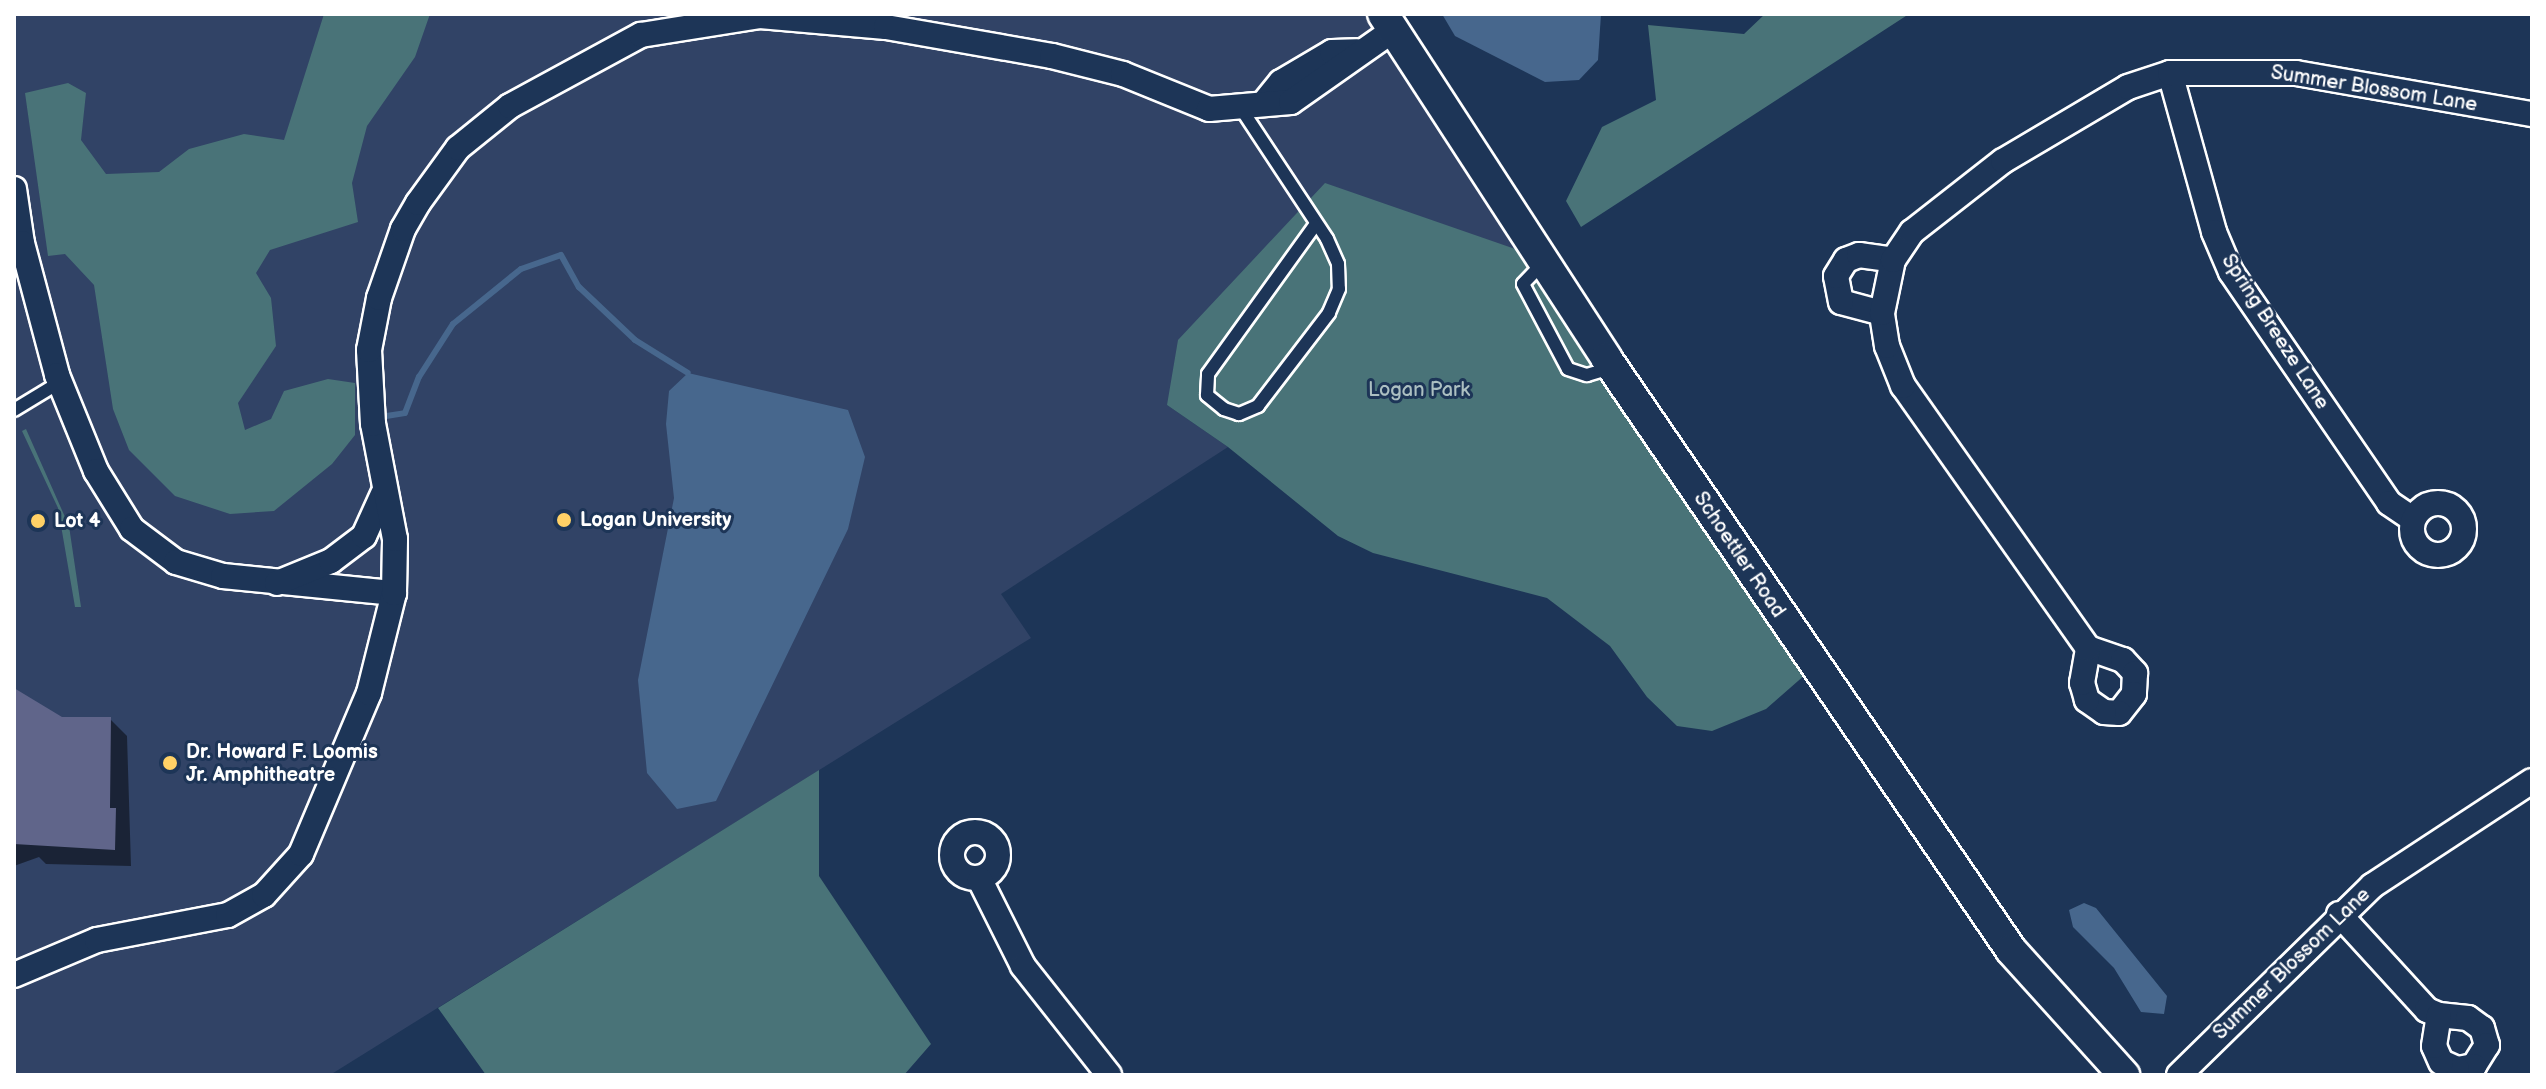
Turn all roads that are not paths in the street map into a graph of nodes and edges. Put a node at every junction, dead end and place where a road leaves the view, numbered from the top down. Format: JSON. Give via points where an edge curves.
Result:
{"nodes":[{"id":1,"x":1388,"y":22,"type":"edge"},
{"id":2,"x":2170,"y":73,"type":"junction"},
{"id":3,"x":1252,"y":107,"type":"junction"},
{"id":4,"x":2532,"y":114,"type":"edge"},
{"id":5,"x":14,"y":189,"type":"edge"},
{"id":6,"x":1315,"y":225,"type":"junction"},
{"id":7,"x":1893,"y":260,"type":"junction"},
{"id":8,"x":1882,"y":313,"type":"junction"},
{"id":9,"x":60,"y":382,"type":"junction"},
{"id":10,"x":14,"y":410,"type":"edge"},
{"id":11,"x":383,"y":494,"type":"junction"},
{"id":12,"x":2413,"y":519,"type":"dead end"},
{"id":13,"x":275,"y":584,"type":"junction"},
{"id":14,"x":394,"y":593,"type":"junction"},
{"id":15,"x":2088,"y":648,"type":"dead end"},
{"id":16,"x":2532,"y":781,"type":"edge"},
{"id":17,"x":980,"y":880,"type":"dead end"},
{"id":18,"x":2339,"y":914,"type":"junction"},
{"id":19,"x":14,"y":975,"type":"edge"},
{"id":20,"x":2439,"y":1015,"type":"dead end"},
{"id":21,"x":1109,"y":1075,"type":"edge"},
{"id":22,"x":2124,"y":1075,"type":"edge"},
{"id":23,"x":2179,"y":1075,"type":"edge"}],
"edges":[{"from":1,"to":3,"type":"street","via":[[1357,51],[1332,52],[1281,82]]},
{"from":1,"to":22,"type":"street","name":"Schoettler Road","via":[[1606,358],[2011,950]]},
{"from":2,"to":4,"type":"street","name":"Summer Blossom Lane","via":[[2296,73]]},
{"from":2,"to":7,"type":"street","name":"Summer Blossom Lane","via":[[2128,87],[2003,161],[1912,232]]},
{"from":2,"to":12,"type":"street","name":"Spring Breeze Lane","via":[[2214,232],[2231,272],[2389,503]]},
{"from":3,"to":6,"type":"lane"},
{"from":3,"to":11,"type":"street","via":[[1209,109],[1123,74],[886,27],[760,16],[641,35],[582,63],[484,124],[458,148],[403,229],[379,298],[369,350]]},
{"from":5,"to":9,"type":"street","via":[[22,243]]},
{"from":6,"to":6,"type":"lane","via":[[1208,374],[1207,395],[1224,409],[1239,414],[1258,406],[1336,302],[1338,264]]},
{"from":7,"to":8,"type":"street","name":"Summer Blossom Lane"},
{"from":7,"to":8,"type":"street","via":[[1859,255],[1846,260],[1836,276],[1841,302]]},
{"from":8,"to":15,"type":"street","name":"Summer Blossom Lane","via":[[1887,346],[1903,386]]},
{"from":9,"to":10,"type":"lane"},
{"from":9,"to":13,"type":"street","via":[[96,471],[132,529],[176,562]]},
{"from":11,"to":13,"type":"street","via":[[364,536],[331,561]]},
{"from":11,"to":14,"type":"street","via":[[395,539]]},
{"from":13,"to":14,"type":"street"},
{"from":14,"to":19,"type":"street","via":[[359,719],[307,840],[283,879],[228,915],[97,940]]},
{"from":16,"to":18,"type":"street","name":"Summer Blossom Lane","via":[[2372,886]]},
{"from":17,"to":21,"type":"street","via":[[1023,966]]},
{"from":18,"to":20,"type":"street","via":[[2427,1010]]},
{"from":18,"to":23,"type":"street","name":"Summer Blossom Lane"}]}
